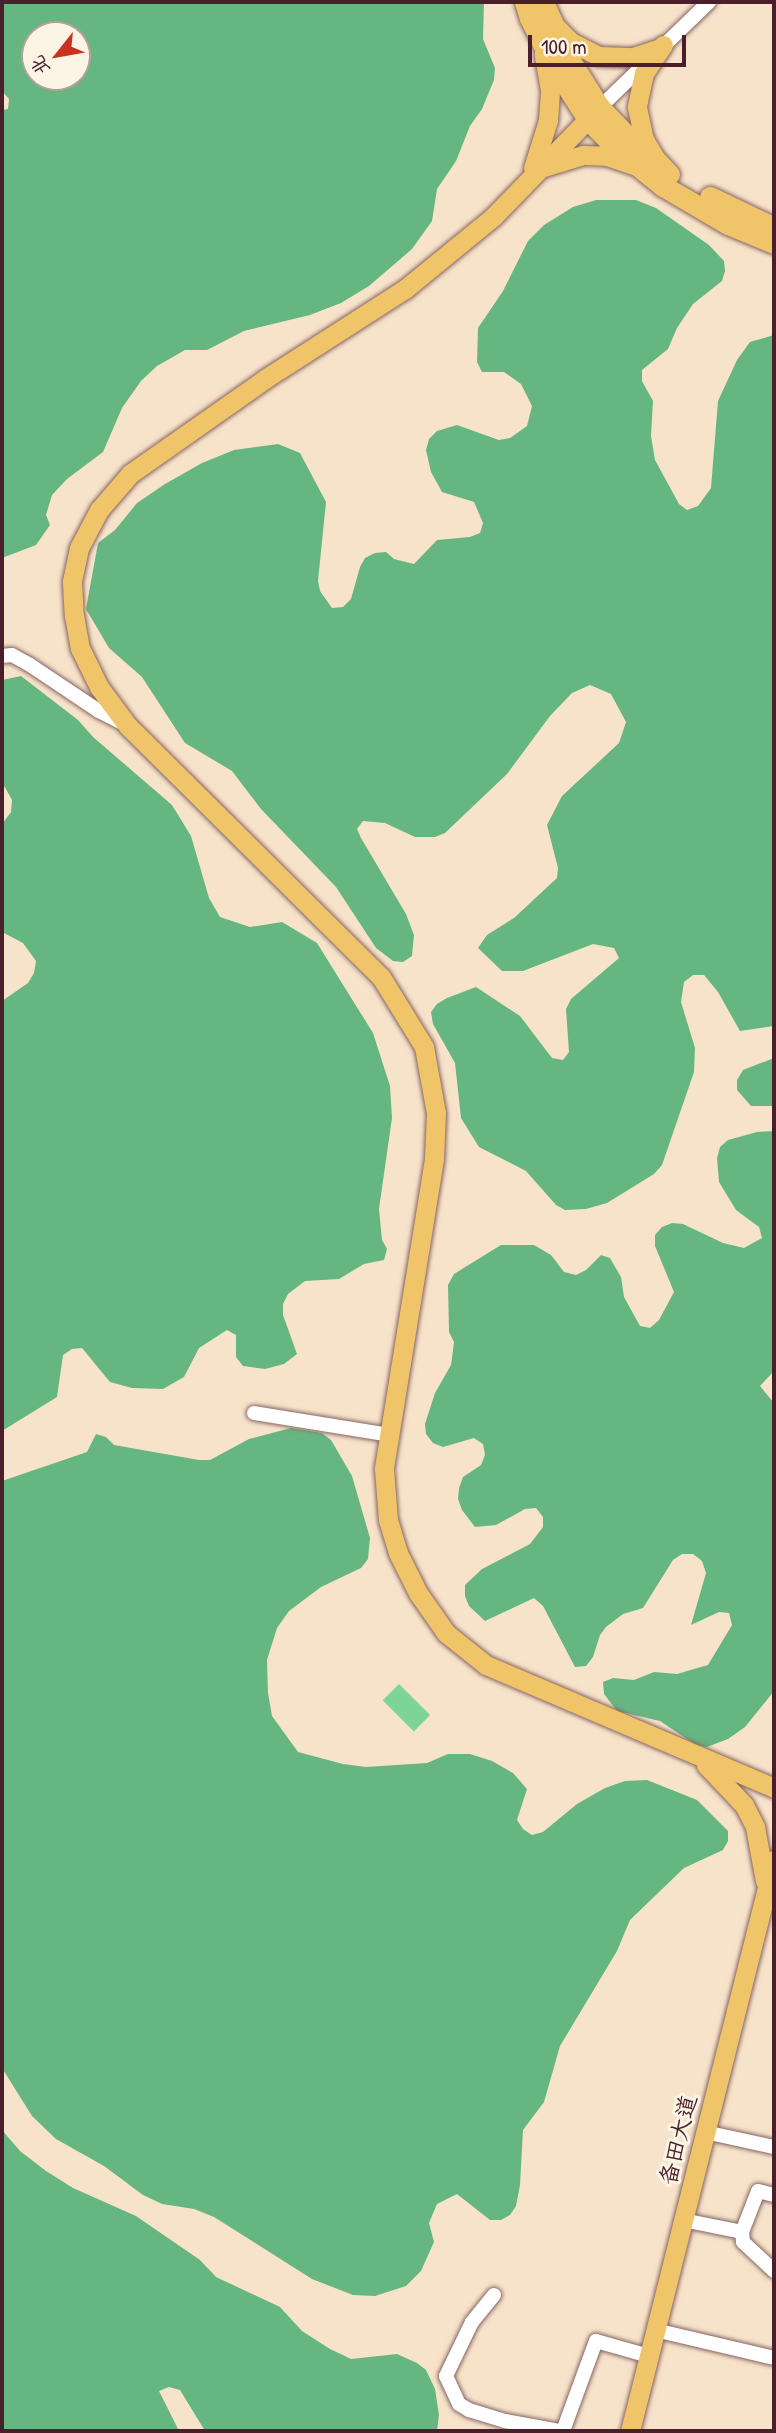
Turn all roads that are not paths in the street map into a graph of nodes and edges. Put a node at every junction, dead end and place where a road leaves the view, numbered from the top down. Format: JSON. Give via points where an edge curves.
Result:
{"nodes":[{"id":1,"x":709,"y":2,"type":"edge"},
{"id":2,"x":536,"y":8,"type":"edge"},
{"id":3,"x":663,"y":45,"type":"junction"},
{"id":4,"x":593,"y":113,"type":"junction"},
{"id":5,"x":640,"y":169,"type":"junction"},
{"id":6,"x":670,"y":174,"type":"junction"},
{"id":7,"x":527,"y":180,"type":"junction"},
{"id":8,"x":774,"y":228,"type":"edge"},
{"id":9,"x":774,"y":243,"type":"edge"},
{"id":10,"x":2,"y":656,"type":"edge"},
{"id":11,"x":128,"y":726,"type":"junction"},
{"id":12,"x":254,"y":1413,"type":"dead end"},
{"id":13,"x":390,"y":1436,"type":"junction"},
{"id":14,"x":693,"y":1754,"type":"junction"},
{"id":15,"x":774,"y":1788,"type":"edge"},
{"id":16,"x":774,"y":1860,"type":"edge"},
{"id":17,"x":770,"y":1889,"type":"edge"},
{"id":18,"x":705,"y":2132,"type":"junction"},
{"id":19,"x":774,"y":2147,"type":"edge"},
{"id":20,"x":774,"y":2195,"type":"edge"},
{"id":21,"x":683,"y":2220,"type":"junction"},
{"id":22,"x":742,"y":2232,"type":"junction"},
{"id":23,"x":774,"y":2271,"type":"edge"},
{"id":24,"x":494,"y":2295,"type":"dead end"},
{"id":25,"x":656,"y":2330,"type":"junction"},
{"id":26,"x":649,"y":2356,"type":"junction"},
{"id":27,"x":774,"y":2358,"type":"edge"},
{"id":28,"x":555,"y":2431,"type":"edge"},
{"id":29,"x":630,"y":2431,"type":"edge"}],
"edges":[{"from":1,"to":3,"type":"street"},
{"from":2,"to":3,"type":"main road","via":[[571,42],[599,56],[632,57]]},
{"from":2,"to":4,"type":"highway","via":[[555,68]]},
{"from":2,"to":7,"type":"main road","via":[[550,97],[545,136]]},
{"from":3,"to":4,"type":"street"},
{"from":3,"to":6,"type":"main road","via":[[644,73],[637,107],[644,139]]},
{"from":4,"to":5,"type":"highway"},
{"from":4,"to":6,"type":"highway"},
{"from":4,"to":7,"type":"main road"},
{"from":5,"to":7,"type":"main road","via":[[619,159],[583,155],[553,162]]},
{"from":5,"to":9,"type":"highway","via":[[728,224]]},
{"from":6,"to":8,"type":"highway"},
{"from":7,"to":11,"type":"main road","via":[[493,217],[405,289],[162,449],[130,474],[99,510],[79,548],[72,582],[74,615],[80,648],[99,687]]},
{"from":10,"to":11,"type":"street","via":[[21,660]]},
{"from":11,"to":13,"type":"main road","via":[[381,977],[424,1047],[436,1113],[434,1159]]},
{"from":12,"to":13,"type":"street"},
{"from":13,"to":14,"type":"main road","via":[[384,1469],[388,1520],[418,1593],[446,1633],[486,1665]]},
{"from":14,"to":15,"type":"main road"},
{"from":14,"to":17,"type":"main road","via":[[744,1805],[755,1827]]},
{"from":16,"to":17,"type":"main road","name":"备田大道"},
{"from":17,"to":18,"type":"main road","name":"备田大道"},
{"from":18,"to":19,"type":"street"},
{"from":18,"to":21,"type":"main road","name":"备田大道"},
{"from":20,"to":22,"type":"street","via":[[758,2191]]},
{"from":21,"to":22,"type":"street"},
{"from":21,"to":25,"type":"main road","name":"备田大道"},
{"from":22,"to":23,"type":"street","via":[[743,2242]]},
{"from":24,"to":28,"type":"street","via":[[472,2322],[446,2376],[459,2404],[470,2410]]},
{"from":25,"to":26,"type":"main road","name":"备田大道"},
{"from":25,"to":27,"type":"street"},
{"from":26,"to":28,"type":"street","via":[[596,2341]]},
{"from":26,"to":29,"type":"main road","name":"备田大道"}]}
